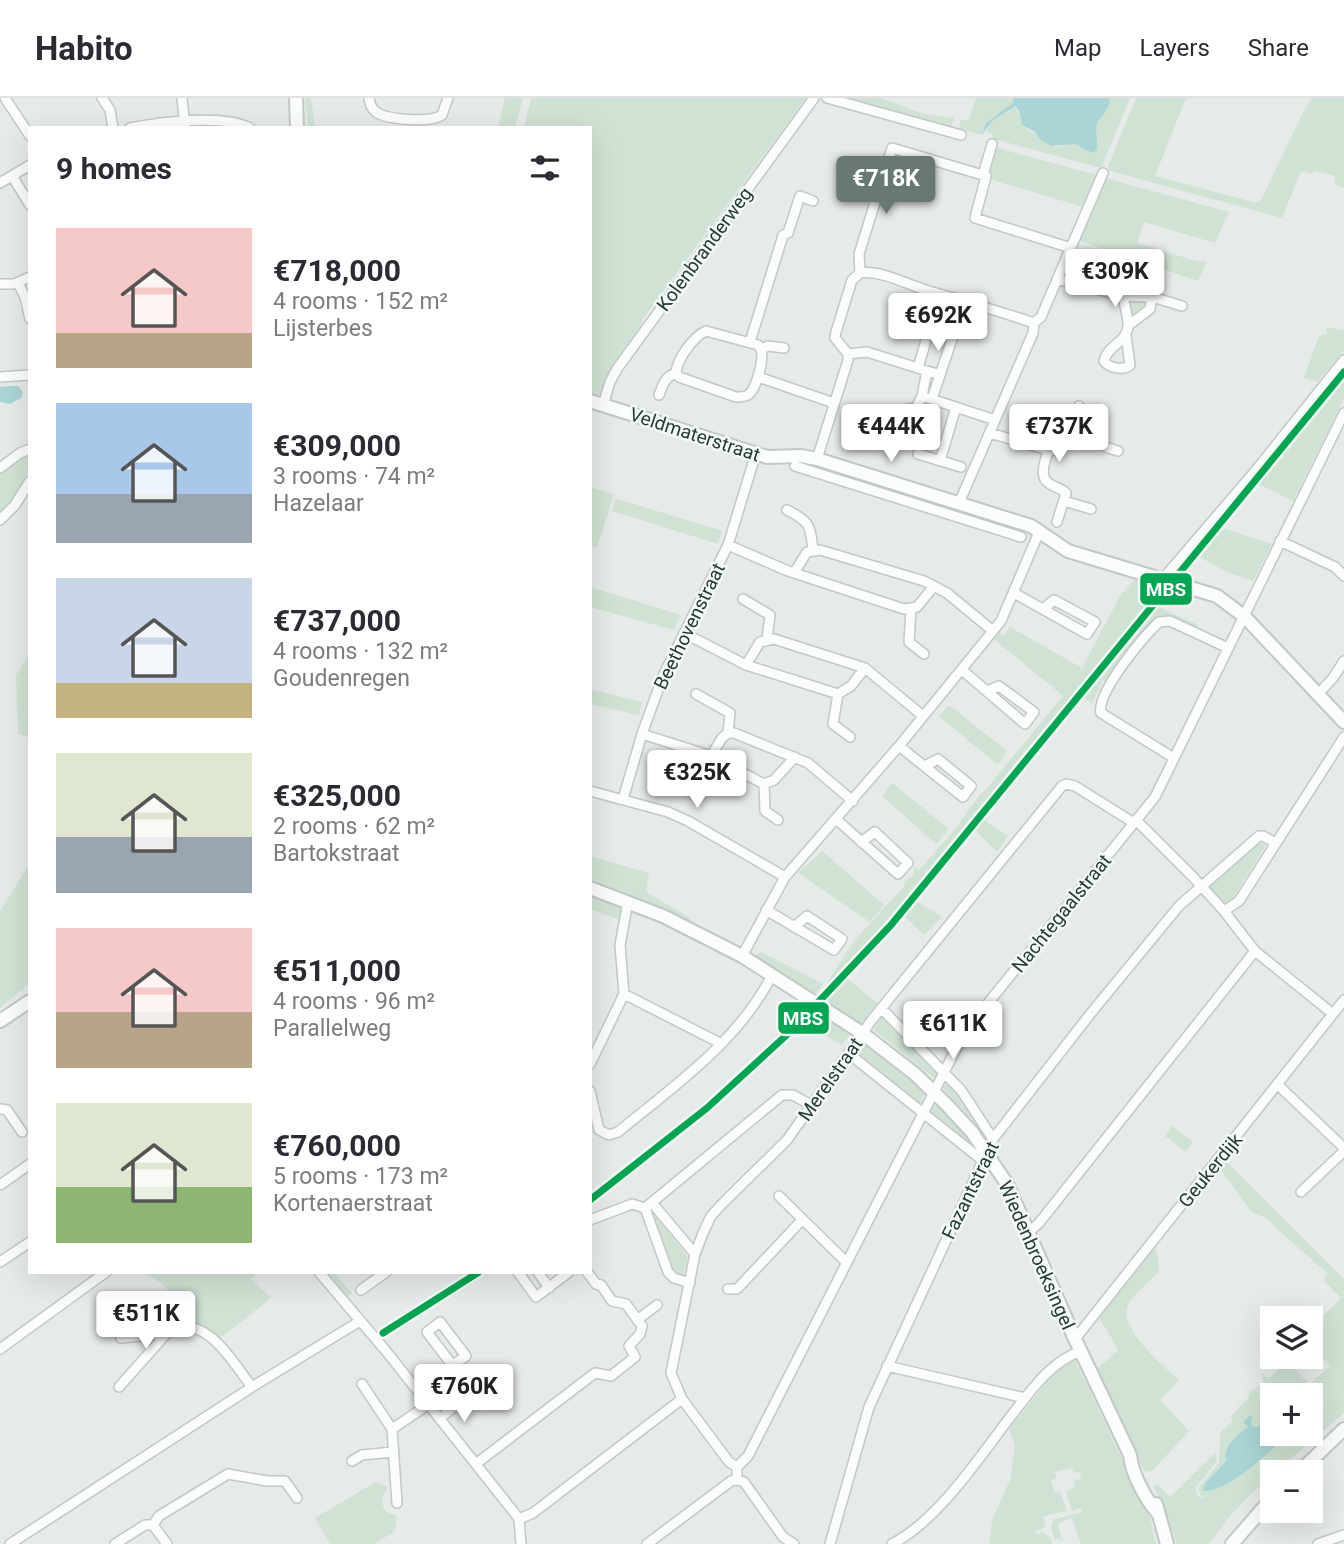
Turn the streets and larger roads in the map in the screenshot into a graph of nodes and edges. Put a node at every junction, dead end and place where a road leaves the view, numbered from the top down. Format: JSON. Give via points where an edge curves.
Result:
{"nodes":[{"id":1,"x":5,"y":98,"type":"edge"},
{"id":2,"x":102,"y":98,"type":"edge"},
{"id":3,"x":182,"y":98,"type":"edge"},
{"id":4,"x":294,"y":98,"type":"edge"},
{"id":5,"x":369,"y":98,"type":"edge"},
{"id":6,"x":448,"y":98,"type":"edge"},
{"id":7,"x":814,"y":98,"type":"edge"},
{"id":8,"x":827,"y":98,"type":"edge"},
{"id":9,"x":184,"y":124,"type":"edge"},
{"id":10,"x":113,"y":126,"type":"edge"},
{"id":11,"x":157,"y":126,"type":"edge"},
{"id":12,"x":240,"y":126,"type":"edge"},
{"id":13,"x":297,"y":126,"type":"edge"},
{"id":14,"x":28,"y":133,"type":"edge"},
{"id":15,"x":961,"y":135,"type":"dead end"},
{"id":16,"x":992,"y":144,"type":"dead end"},
{"id":17,"x":28,"y":166,"type":"edge"},
{"id":18,"x":1103,"y":173,"type":"dead end"},
{"id":19,"x":12,"y":176,"type":"junction"},
{"id":20,"x":983,"y":176,"type":"junction"},
{"id":21,"x":0,"y":183,"type":"edge"},
{"id":22,"x":813,"y":201,"type":"dead end"},
{"id":23,"x":28,"y":202,"type":"edge"},
{"id":24,"x":1071,"y":248,"type":"junction"},
{"id":25,"x":860,"y":273,"type":"junction"},
{"id":26,"x":28,"y":278,"type":"edge"},
{"id":27,"x":1057,"y":279,"type":"junction"},
{"id":28,"x":19,"y":283,"type":"junction"},
{"id":29,"x":0,"y":284,"type":"edge"},
{"id":30,"x":1123,"y":296,"type":"junction"},
{"id":31,"x":1152,"y":297,"type":"junction"},
{"id":32,"x":1182,"y":306,"type":"dead end"},
{"id":33,"x":28,"y":310,"type":"edge"},
{"id":34,"x":1034,"y":323,"type":"junction"},
{"id":35,"x":1129,"y":326,"type":"junction"},
{"id":36,"x":929,"y":330,"type":"dead end"},
{"id":37,"x":953,"y":336,"type":"dead end"},
{"id":38,"x":1126,"y":336,"type":"dead end"},
{"id":39,"x":750,"y":342,"type":"junction"},
{"id":40,"x":784,"y":348,"type":"dead end"},
{"id":41,"x":761,"y":349,"type":"junction"},
{"id":42,"x":848,"y":354,"type":"junction"},
{"id":43,"x":1344,"y":360,"type":"edge"},
{"id":44,"x":923,"y":369,"type":"junction"},
{"id":45,"x":676,"y":373,"type":"junction"},
{"id":46,"x":940,"y":374,"type":"junction"},
{"id":47,"x":28,"y":375,"type":"edge"},
{"id":48,"x":0,"y":377,"type":"edge"},
{"id":49,"x":758,"y":377,"type":"junction"},
{"id":50,"x":659,"y":395,"type":"dead end"},
{"id":51,"x":922,"y":396,"type":"junction"},
{"id":52,"x":932,"y":400,"type":"junction"},
{"id":53,"x":592,"y":402,"type":"edge"},
{"id":54,"x":834,"y":403,"type":"junction"},
{"id":55,"x":603,"y":405,"type":"junction"},
{"id":56,"x":1079,"y":406,"type":"dead end"},
{"id":57,"x":956,"y":407,"type":"junction"},
{"id":58,"x":916,"y":408,"type":"dead end"},
{"id":59,"x":1344,"y":413,"type":"edge"},
{"id":60,"x":995,"y":419,"type":"junction"},
{"id":61,"x":1073,"y":424,"type":"junction"},
{"id":62,"x":990,"y":433,"type":"junction"},
{"id":63,"x":28,"y":450,"type":"edge"},
{"id":64,"x":1048,"y":451,"type":"junction"},
{"id":65,"x":1118,"y":451,"type":"dead end"},
{"id":66,"x":756,"y":453,"type":"junction"},
{"id":67,"x":918,"y":454,"type":"dead end"},
{"id":68,"x":817,"y":458,"type":"junction"},
{"id":69,"x":940,"y":461,"type":"junction"},
{"id":70,"x":794,"y":466,"type":"dead end"},
{"id":71,"x":961,"y":467,"type":"dead end"},
{"id":72,"x":0,"y":468,"type":"edge"},
{"id":73,"x":28,"y":484,"type":"edge"},
{"id":74,"x":880,"y":485,"type":"junction"},
{"id":75,"x":1064,"y":501,"type":"junction"},
{"id":76,"x":959,"y":503,"type":"junction"},
{"id":77,"x":1091,"y":509,"type":"dead end"},
{"id":78,"x":787,"y":510,"type":"dead end"},
{"id":79,"x":974,"y":515,"type":"junction"},
{"id":80,"x":0,"y":520,"type":"edge"},
{"id":81,"x":1057,"y":522,"type":"dead end"},
{"id":82,"x":1040,"y":530,"type":"junction"},
{"id":83,"x":1021,"y":537,"type":"dead end"},
{"id":84,"x":1280,"y":541,"type":"junction"},
{"id":85,"x":728,"y":545,"type":"junction"},
{"id":86,"x":813,"y":550,"type":"junction"},
{"id":87,"x":794,"y":573,"type":"junction"},
{"id":88,"x":1344,"y":576,"type":"edge"},
{"id":89,"x":1162,"y":580,"type":"junction"},
{"id":90,"x":934,"y":586,"type":"junction"},
{"id":91,"x":1014,"y":593,"type":"junction"},
{"id":92,"x":743,"y":598,"type":"dead end"},
{"id":93,"x":911,"y":609,"type":"junction"},
{"id":94,"x":1043,"y":609,"type":"junction"},
{"id":95,"x":1245,"y":617,"type":"junction"},
{"id":96,"x":993,"y":631,"type":"junction"},
{"id":97,"x":684,"y":633,"type":"junction"},
{"id":98,"x":767,"y":639,"type":"junction"},
{"id":99,"x":1228,"y":649,"type":"junction"},
{"id":100,"x":924,"y":654,"type":"dead end"},
{"id":101,"x":1344,"y":661,"type":"edge"},
{"id":102,"x":746,"y":665,"type":"junction"},
{"id":103,"x":865,"y":668,"type":"junction"},
{"id":104,"x":962,"y":670,"type":"junction"},
{"id":105,"x":987,"y":691,"type":"junction"},
{"id":106,"x":696,"y":694,"type":"dead end"},
{"id":107,"x":838,"y":694,"type":"junction"},
{"id":108,"x":1318,"y":694,"type":"junction"},
{"id":109,"x":923,"y":716,"type":"junction"},
{"id":110,"x":1344,"y":722,"type":"edge"},
{"id":111,"x":728,"y":733,"type":"junction"},
{"id":112,"x":642,"y":734,"type":"junction"},
{"id":113,"x":850,"y":737,"type":"dead end"},
{"id":114,"x":1344,"y":737,"type":"edge"},
{"id":115,"x":900,"y":746,"type":"junction"},
{"id":116,"x":711,"y":755,"type":"junction"},
{"id":117,"x":795,"y":757,"type":"junction"},
{"id":118,"x":1174,"y":758,"type":"junction"},
{"id":119,"x":925,"y":766,"type":"junction"},
{"id":120,"x":764,"y":784,"type":"junction"},
{"id":121,"x":592,"y":791,"type":"edge"},
{"id":122,"x":624,"y":799,"type":"junction"},
{"id":123,"x":853,"y":802,"type":"junction"},
{"id":124,"x":778,"y":820,"type":"dead end"},
{"id":125,"x":837,"y":820,"type":"junction"},
{"id":126,"x":1135,"y":822,"type":"junction"},
{"id":127,"x":861,"y":842,"type":"junction"},
{"id":128,"x":1276,"y":843,"type":"junction"},
{"id":129,"x":785,"y":877,"type":"junction"},
{"id":130,"x":1200,"y":886,"type":"junction"},
{"id":131,"x":592,"y":889,"type":"edge"},
{"id":132,"x":628,"y":902,"type":"junction"},
{"id":133,"x":766,"y":910,"type":"junction"},
{"id":134,"x":1224,"y":911,"type":"junction"},
{"id":135,"x":794,"y":927,"type":"junction"},
{"id":136,"x":1255,"y":951,"type":"junction"},
{"id":137,"x":742,"y":956,"type":"junction"},
{"id":138,"x":772,"y":975,"type":"junction"},
{"id":139,"x":624,"y":994,"type":"junction"},
{"id":140,"x":1344,"y":1000,"type":"edge"},
{"id":141,"x":28,"y":1002,"type":"edge"},
{"id":142,"x":881,"y":1008,"type":"junction"},
{"id":143,"x":1333,"y":1014,"type":"junction"},
{"id":144,"x":0,"y":1021,"type":"edge"},
{"id":145,"x":862,"y":1033,"type":"junction"},
{"id":146,"x":720,"y":1043,"type":"junction"},
{"id":147,"x":848,"y":1053,"type":"junction"},
{"id":148,"x":592,"y":1060,"type":"edge"},
{"id":149,"x":944,"y":1073,"type":"junction"},
{"id":150,"x":1278,"y":1085,"type":"junction"},
{"id":151,"x":934,"y":1092,"type":"junction"},
{"id":152,"x":592,"y":1099,"type":"edge"},
{"id":153,"x":811,"y":1105,"type":"junction"},
{"id":154,"x":0,"y":1109,"type":"edge"},
{"id":155,"x":924,"y":1112,"type":"junction"},
{"id":156,"x":22,"y":1132,"type":"dead end"},
{"id":157,"x":993,"y":1139,"type":"junction"},
{"id":158,"x":1344,"y":1149,"type":"edge"},
{"id":159,"x":984,"y":1156,"type":"junction"},
{"id":160,"x":28,"y":1165,"type":"edge"},
{"id":161,"x":0,"y":1185,"type":"edge"},
{"id":162,"x":1301,"y":1192,"type":"dead end"},
{"id":163,"x":779,"y":1196,"type":"dead end"},
{"id":164,"x":649,"y":1206,"type":"junction"},
{"id":165,"x":592,"y":1219,"type":"edge"},
{"id":166,"x":802,"y":1220,"type":"junction"},
{"id":167,"x":1029,"y":1231,"type":"junction"},
{"id":168,"x":28,"y":1243,"type":"edge"},
{"id":169,"x":695,"y":1254,"type":"junction"},
{"id":170,"x":0,"y":1262,"type":"edge"},
{"id":171,"x":846,"y":1262,"type":"junction"},
{"id":172,"x":103,"y":1274,"type":"edge"},
{"id":173,"x":320,"y":1274,"type":"edge"},
{"id":174,"x":383,"y":1274,"type":"edge"},
{"id":175,"x":519,"y":1274,"type":"edge"},
{"id":176,"x":539,"y":1274,"type":"edge"},
{"id":177,"x":566,"y":1274,"type":"edge"},
{"id":178,"x":588,"y":1274,"type":"edge"},
{"id":179,"x":690,"y":1283,"type":"junction"},
{"id":180,"x":549,"y":1287,"type":"junction"},
{"id":181,"x":728,"y":1289,"type":"dead end"},
{"id":182,"x":361,"y":1290,"type":"dead end"},
{"id":183,"x":657,"y":1306,"type":"dead end"},
{"id":184,"x":637,"y":1320,"type":"junction"},
{"id":185,"x":360,"y":1321,"type":"junction"},
{"id":186,"x":167,"y":1333,"type":"junction"},
{"id":187,"x":121,"y":1338,"type":"dead end"},
{"id":188,"x":1075,"y":1339,"type":"junction"},
{"id":189,"x":0,"y":1349,"type":"edge"},
{"id":190,"x":1081,"y":1351,"type":"junction"},
{"id":191,"x":453,"y":1365,"type":"junction"},
{"id":192,"x":887,"y":1366,"type":"junction"},
{"id":193,"x":362,"y":1384,"type":"dead end"},
{"id":194,"x":119,"y":1387,"type":"dead end"},
{"id":195,"x":252,"y":1387,"type":"junction"},
{"id":196,"x":1025,"y":1398,"type":"junction"},
{"id":197,"x":682,"y":1399,"type":"junction"},
{"id":198,"x":429,"y":1404,"type":"junction"},
{"id":199,"x":440,"y":1418,"type":"junction"},
{"id":200,"x":392,"y":1429,"type":"junction"},
{"id":201,"x":1344,"y":1429,"type":"edge"},
{"id":202,"x":393,"y":1452,"type":"junction"},
{"id":203,"x":1312,"y":1460,"type":"edge"},
{"id":204,"x":352,"y":1461,"type":"dead end"},
{"id":205,"x":477,"y":1464,"type":"junction"},
{"id":206,"x":737,"y":1467,"type":"junction"},
{"id":207,"x":737,"y":1480,"type":"junction"},
{"id":208,"x":297,"y":1497,"type":"dead end"},
{"id":209,"x":397,"y":1503,"type":"dead end"},
{"id":210,"x":1260,"y":1511,"type":"edge"},
{"id":211,"x":519,"y":1519,"type":"junction"},
{"id":212,"x":153,"y":1525,"type":"junction"},
{"id":213,"x":1344,"y":1535,"type":"edge"},
{"id":214,"x":10,"y":1544,"type":"edge"},
{"id":215,"x":115,"y":1544,"type":"edge"},
{"id":216,"x":167,"y":1544,"type":"edge"},
{"id":217,"x":521,"y":1544,"type":"edge"},
{"id":218,"x":647,"y":1544,"type":"edge"},
{"id":219,"x":794,"y":1544,"type":"edge"},
{"id":220,"x":831,"y":1544,"type":"edge"},
{"id":221,"x":892,"y":1544,"type":"edge"},
{"id":222,"x":1167,"y":1544,"type":"edge"},
{"id":223,"x":1232,"y":1544,"type":"edge"},
{"id":224,"x":1318,"y":1544,"type":"edge"}],
"edges":[{"from":1,"to":14,"type":"street"},
{"from":2,"to":10,"type":"street"},
{"from":3,"to":9,"type":"street"},
{"from":4,"to":13,"type":"street"},
{"from":5,"to":6,"type":"street","via":[[373,110],[384,116],[429,121],[442,116]]},
{"from":7,"to":55,"type":"street","name":"Kolenbranderweg","via":[[617,369]]},
{"from":8,"to":15,"type":"street"},
{"from":9,"to":11,"type":"street"},
{"from":9,"to":12,"type":"street"},
{"from":16,"to":20,"type":"street"},
{"from":17,"to":19,"type":"street"},
{"from":18,"to":24,"type":"street"},
{"from":19,"to":21,"type":"street"},
{"from":19,"to":23,"type":"street"},
{"from":20,"to":24,"type":"street","via":[[975,218]]},
{"from":20,"to":25,"type":"street","via":[[892,148],[859,254]]},
{"from":22,"to":39,"type":"street","via":[[800,196]]},
{"from":24,"to":27,"type":"street"},
{"from":25,"to":34,"type":"street","via":[[947,294]]},
{"from":25,"to":42,"type":"street","via":[[852,280],[836,332],[837,342]]},
{"from":26,"to":28,"type":"street"},
{"from":27,"to":30,"type":"street"},
{"from":27,"to":34,"type":"street"},
{"from":28,"to":29,"type":"street"},
{"from":28,"to":33,"type":"street"},
{"from":30,"to":31,"type":"street"},
{"from":30,"to":35,"type":"street"},
{"from":31,"to":32,"type":"street"},
{"from":31,"to":35,"type":"street","via":[[1150,309]]},
{"from":34,"to":60,"type":"street"},
{"from":35,"to":38,"type":"street"},
{"from":36,"to":44,"type":"street"},
{"from":37,"to":46,"type":"street"},
{"from":39,"to":41,"type":"street"},
{"from":39,"to":45,"type":"street","via":[[706,331],[677,364]]},
{"from":40,"to":41,"type":"street"},
{"from":41,"to":49,"type":"street"},
{"from":42,"to":44,"type":"street","via":[[867,352]]},
{"from":42,"to":54,"type":"street"},
{"from":43,"to":89,"type":"street"},
{"from":44,"to":46,"type":"street"},
{"from":44,"to":51,"type":"street"},
{"from":45,"to":49,"type":"street","via":[[736,397],[749,394]]},
{"from":45,"to":50,"type":"street","via":[[664,381]]},
{"from":46,"to":52,"type":"street"},
{"from":47,"to":48,"type":"street"},
{"from":49,"to":54,"type":"street"},
{"from":51,"to":52,"type":"street"},
{"from":51,"to":58,"type":"street"},
{"from":52,"to":57,"type":"street"},
{"from":53,"to":55,"type":"street","name":"Veldmaterstraat"},
{"from":54,"to":68,"type":"street"},
{"from":55,"to":66,"type":"street","name":"Veldmaterstraat"},
{"from":56,"to":61,"type":"street"},
{"from":57,"to":60,"type":"street"},
{"from":57,"to":69,"type":"street"},
{"from":59,"to":84,"type":"street","name":"Nachtegaalstraat"},
{"from":60,"to":62,"type":"street"},
{"from":61,"to":64,"type":"street","via":[[1062,430],[1056,447]]},
{"from":61,"to":65,"type":"street","via":[[1092,431],[1100,445]]},
{"from":62,"to":64,"type":"street"},
{"from":62,"to":76,"type":"street"},
{"from":63,"to":72,"type":"street"},
{"from":64,"to":75,"type":"street","via":[[1044,480],[1063,489]]},
{"from":66,"to":68,"type":"street","name":"Veldmaterstraat"},
{"from":66,"to":85,"type":"street","name":"Beethovenstraat"},
{"from":67,"to":69,"type":"street"},
{"from":68,"to":74,"type":"street","name":"Veldmaterstraat"},
{"from":69,"to":71,"type":"street"},
{"from":70,"to":74,"type":"street","name":"Veldmaterstraat"},
{"from":73,"to":80,"type":"street"},
{"from":74,"to":76,"type":"street","name":"Veldmaterstraat"},
{"from":74,"to":79,"type":"street","name":"Veldmaterstraat"},
{"from":75,"to":77,"type":"street"},
{"from":75,"to":81,"type":"street"},
{"from":76,"to":79,"type":"street","name":"Veldmaterstraat"},
{"from":78,"to":86,"type":"street","via":[[806,520]]},
{"from":79,"to":82,"type":"street","name":"Veldmaterstraat"},
{"from":79,"to":83,"type":"street","name":"Veldmaterstraat"},
{"from":82,"to":89,"type":"street","name":"Veldmaterstraat","via":[[1068,551]]},
{"from":82,"to":91,"type":"street"},
{"from":84,"to":88,"type":"street","via":[[1335,567]]},
{"from":84,"to":95,"type":"street","name":"Nachtegaalstraat"},
{"from":85,"to":87,"type":"street"},
{"from":85,"to":97,"type":"street","name":"Beethovenstraat"},
{"from":86,"to":87,"type":"street","via":[[803,556]]},
{"from":86,"to":90,"type":"street"},
{"from":87,"to":93,"type":"street"},
{"from":89,"to":95,"type":"street","name":"Veldmaterstraat","via":[[1217,596]]},
{"from":90,"to":93,"type":"street","via":[[918,607]]},
{"from":90,"to":96,"type":"street"},
{"from":91,"to":94,"type":"street"},
{"from":91,"to":96,"type":"street"},
{"from":92,"to":98,"type":"street","via":[[771,615]]},
{"from":93,"to":100,"type":"street","via":[[909,642]]},
{"from":94,"to":94,"type":"street","via":[[1054,600],[1095,622],[1087,634]]},
{"from":95,"to":99,"type":"street","name":"Nachtegaalstraat"},
{"from":95,"to":108,"type":"street","name":"Veldmaterstraat"},
{"from":96,"to":104,"type":"street"},
{"from":97,"to":102,"type":"street"},
{"from":97,"to":112,"type":"street","name":"Beethovenstraat"},
{"from":98,"to":102,"type":"street","via":[[760,642]]},
{"from":98,"to":103,"type":"street"},
{"from":99,"to":118,"type":"street","name":"Nachtegaalstraat"},
{"from":99,"to":118,"type":"street","via":[[1170,621],[1159,622],[1118,671],[1101,704],[1101,713]]},
{"from":101,"to":108,"type":"street"},
{"from":102,"to":107,"type":"street"},
{"from":103,"to":107,"type":"street"},
{"from":103,"to":109,"type":"street"},
{"from":104,"to":105,"type":"street"},
{"from":104,"to":109,"type":"street"},
{"from":105,"to":105,"type":"street","via":[[999,686],[1034,712],[1025,724]]},
{"from":106,"to":111,"type":"street","via":[[730,713]]},
{"from":107,"to":113,"type":"street","via":[[833,724]]},
{"from":108,"to":110,"type":"street","name":"Veldmaterstraat"},
{"from":109,"to":115,"type":"street"},
{"from":111,"to":116,"type":"street"},
{"from":111,"to":117,"type":"street"},
{"from":112,"to":116,"type":"street"},
{"from":112,"to":122,"type":"street","name":"Beethovenstraat"},
{"from":114,"to":128,"type":"street"},
{"from":115,"to":119,"type":"street"},
{"from":115,"to":123,"type":"street"},
{"from":116,"to":120,"type":"street"},
{"from":117,"to":120,"type":"street","via":[[774,780]]},
{"from":117,"to":123,"type":"street"},
{"from":118,"to":126,"type":"street","name":"Nachtegaalstraat","via":[[1155,797]]},
{"from":119,"to":119,"type":"street","via":[[938,759],[971,786],[963,797]]},
{"from":120,"to":124,"type":"street","via":[[765,811]]},
{"from":121,"to":122,"type":"street"},
{"from":122,"to":129,"type":"street","via":[[688,821]]},
{"from":123,"to":125,"type":"street"},
{"from":125,"to":127,"type":"street"},
{"from":125,"to":129,"type":"street"},
{"from":126,"to":130,"type":"street"},
{"from":126,"to":142,"type":"street","name":"Merelstraat","via":[[1074,786],[1062,786]]},
{"from":126,"to":149,"type":"street","name":"Nachtegaalstraat","via":[[972,1023]]},
{"from":127,"to":127,"type":"street","via":[[875,832],[908,863],[898,874]]},
{"from":128,"to":130,"type":"street","name":"Fazantstraat","via":[[1259,836]]},
{"from":128,"to":134,"type":"street","via":[[1239,901]]},
{"from":129,"to":133,"type":"street"},
{"from":130,"to":134,"type":"street"},
{"from":130,"to":157,"type":"street","name":"Fazantstraat","via":[[1091,1013]]},
{"from":131,"to":132,"type":"street","name":"Wiedenbroeksingel"},
{"from":132,"to":137,"type":"street","name":"Wiedenbroeksingel"},
{"from":132,"to":139,"type":"street","via":[[620,945]]},
{"from":133,"to":135,"type":"street"},
{"from":133,"to":137,"type":"street"},
{"from":134,"to":136,"type":"street"},
{"from":135,"to":135,"type":"street","via":[[807,916],[842,939],[834,950]]},
{"from":136,"to":143,"type":"street"},
{"from":136,"to":167,"type":"street"},
{"from":137,"to":138,"type":"street","name":"Wiedenbroeksingel"},
{"from":138,"to":145,"type":"street","name":"Wiedenbroeksingel"},
{"from":138,"to":146,"type":"street","via":[[752,1009]]},
{"from":139,"to":146,"type":"street"},
{"from":139,"to":148,"type":"street"},
{"from":140,"to":143,"type":"street","name":"Geukerdijk"},
{"from":141,"to":144,"type":"street"},
{"from":142,"to":145,"type":"street","name":"Merelstraat"},
{"from":142,"to":149,"type":"street"},
{"from":143,"to":150,"type":"street","name":"Geukerdijk"},
{"from":145,"to":147,"type":"street","name":"Merelstraat"},
{"from":145,"to":151,"type":"street","name":"Wiedenbroeksingel"},
{"from":146,"to":152,"type":"street","via":[[618,1132],[609,1135],[599,1129]]},
{"from":147,"to":153,"type":"street","name":"Merelstraat"},
{"from":147,"to":155,"type":"street","name":"Wiedenbroeksingel"},
{"from":149,"to":151,"type":"street","name":"Nachtegaalstraat"},
{"from":149,"to":157,"type":"street","via":[[961,1090]]},
{"from":150,"to":158,"type":"street"},
{"from":150,"to":188,"type":"street","name":"Geukerdijk"},
{"from":151,"to":155,"type":"street","name":"Nachtegaalstraat"},
{"from":151,"to":159,"type":"street","name":"Wiedenbroeksingel","via":[[972,1132]]},
{"from":153,"to":164,"type":"street","via":[[793,1094],[782,1095]]},
{"from":153,"to":169,"type":"street","name":"Merelstraat","via":[[787,1140],[711,1216]]},
{"from":154,"to":156,"type":"street","via":[[7,1110]]},
{"from":155,"to":159,"type":"street","name":"Wiedenbroeksingel"},
{"from":155,"to":171,"type":"street","name":"Nachtegaalstraat"},
{"from":157,"to":159,"type":"street","name":"Fazantstraat"},
{"from":158,"to":162,"type":"street"},
{"from":159,"to":167,"type":"street","name":"Wiedenbroeksingel","via":[[1007,1184]]},
{"from":159,"to":192,"type":"street","name":"Fazantstraat"},
{"from":160,"to":161,"type":"street"},
{"from":163,"to":166,"type":"street"},
{"from":164,"to":165,"type":"street","via":[[632,1204]]},
{"from":164,"to":169,"type":"street"},
{"from":164,"to":179,"type":"street","via":[[668,1272]]},
{"from":166,"to":171,"type":"street"},
{"from":166,"to":181,"type":"street","via":[[749,1278],[737,1289]]},
{"from":167,"to":188,"type":"street","name":"Wiedenbroeksingel"},
{"from":168,"to":170,"type":"street"},
{"from":169,"to":179,"type":"street","name":"Merelstraat"},
{"from":171,"to":206,"type":"street","name":"Nachtegaalstraat","via":[[748,1456]]},
{"from":172,"to":189,"type":"street"},
{"from":173,"to":185,"type":"street"},
{"from":174,"to":182,"type":"street"},
{"from":175,"to":180,"type":"street","via":[[536,1297]]},
{"from":176,"to":180,"type":"street"},
{"from":177,"to":180,"type":"street"},
{"from":178,"to":184,"type":"street","via":[[612,1301],[626,1304]]},
{"from":179,"to":197,"type":"street","name":"Merelstraat","via":[[671,1373]]},
{"from":183,"to":184,"type":"street"},
{"from":184,"to":205,"type":"street","via":[[642,1326],[640,1334],[629,1346],[635,1357],[611,1376],[595,1373]]},
{"from":185,"to":195,"type":"street"},
{"from":185,"to":198,"type":"street"},
{"from":186,"to":187,"type":"street"},
{"from":186,"to":194,"type":"street"},
{"from":186,"to":195,"type":"street","via":[[187,1327],[212,1336]]},
{"from":188,"to":190,"type":"street","name":"Wiedenbroeksingel"},
{"from":190,"to":196,"type":"street","via":[[1057,1361]]},
{"from":190,"to":222,"type":"street","name":"Wiedenbroeksingel","via":[[1157,1512]]},
{"from":191,"to":191,"type":"street","via":[[427,1332],[440,1322],[466,1356]]},
{"from":191,"to":199,"type":"street","via":[[468,1393]]},
{"from":192,"to":196,"type":"street"},
{"from":192,"to":220,"type":"street","name":"Fazantstraat","via":[[869,1407]]},
{"from":193,"to":200,"type":"street"},
{"from":195,"to":214,"type":"street"},
{"from":196,"to":221,"type":"street","via":[[943,1503],[920,1526]]},
{"from":197,"to":206,"type":"street"},
{"from":197,"to":211,"type":"street"},
{"from":198,"to":199,"type":"street"},
{"from":198,"to":200,"type":"street"},
{"from":199,"to":205,"type":"street"},
{"from":200,"to":202,"type":"street"},
{"from":201,"to":203,"type":"street"},
{"from":202,"to":204,"type":"street","via":[[362,1455]]},
{"from":202,"to":209,"type":"street"},
{"from":205,"to":211,"type":"street"},
{"from":206,"to":207,"type":"street"},
{"from":207,"to":218,"type":"street"},
{"from":207,"to":219,"type":"street","via":[[744,1482],[783,1536]]},
{"from":208,"to":212,"type":"street","via":[[285,1481],[232,1473],[159,1516]]},
{"from":210,"to":223,"type":"street"},
{"from":211,"to":217,"type":"street"},
{"from":212,"to":215,"type":"street","via":[[145,1525]]},
{"from":212,"to":216,"type":"street"},
{"from":213,"to":224,"type":"street"}]}
